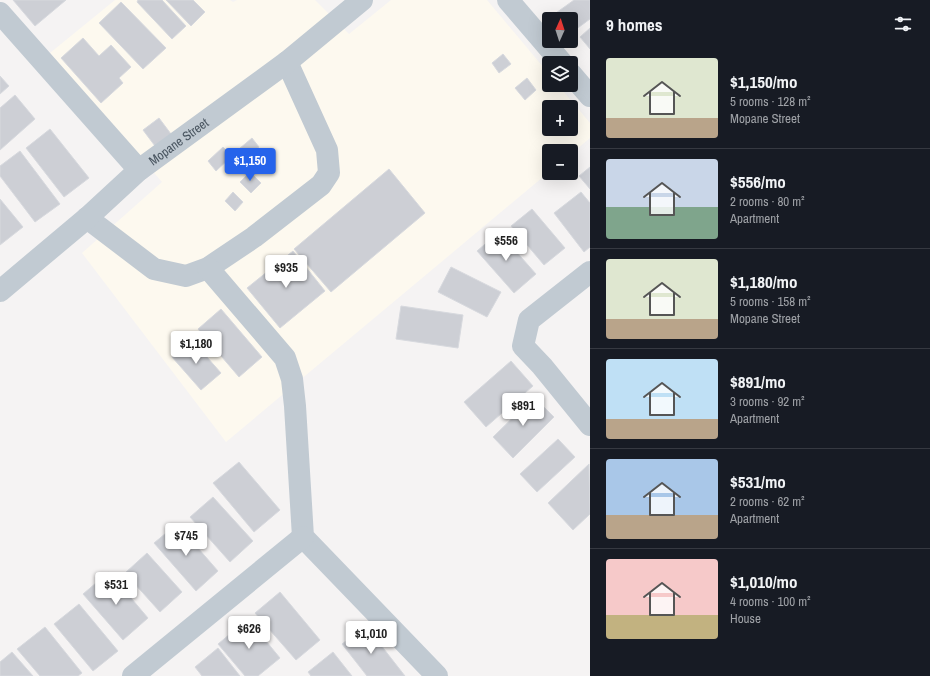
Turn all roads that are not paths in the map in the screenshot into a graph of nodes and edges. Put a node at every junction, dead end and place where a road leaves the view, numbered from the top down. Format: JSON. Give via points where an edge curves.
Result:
{"nodes":[{"id":1,"x":362,"y":0,"type":"edge"},
{"id":2,"x":508,"y":0,"type":"edge"},
{"id":3,"x":0,"y":13,"type":"edge"},
{"id":4,"x":556,"y":56,"type":"edge"},
{"id":5,"x":287,"y":62,"type":"junction"},
{"id":6,"x":578,"y":82,"type":"edge"},
{"id":7,"x":590,"y":96,"type":"edge"},
{"id":8,"x":139,"y":170,"type":"junction"},
{"id":9,"x":87,"y":218,"type":"junction"},
{"id":10,"x":208,"y":268,"type":"junction"},
{"id":11,"x":590,"y":272,"type":"edge"},
{"id":12,"x":0,"y":291,"type":"edge"},
{"id":13,"x":590,"y":425,"type":"edge"},
{"id":14,"x":303,"y":537,"type":"junction"},
{"id":15,"x":133,"y":676,"type":"edge"},
{"id":16,"x":437,"y":676,"type":"edge"}],
"edges":[{"from":1,"to":5,"type":"street","name":"Mopane Street"},
{"from":2,"to":4,"type":"street"},
{"from":3,"to":8,"type":"street"},
{"from":5,"to":8,"type":"street","name":"Mopane Street"},
{"from":5,"to":10,"type":"street","via":[[327,150],[329,173],[321,185],[254,237]]},
{"from":6,"to":7,"type":"street"},
{"from":8,"to":9,"type":"street","name":"Mopane Street"},
{"from":9,"to":10,"type":"street","via":[[154,269],[186,276]]},
{"from":9,"to":12,"type":"street","name":"Mopane Street"},
{"from":10,"to":14,"type":"street","via":[[285,358],[292,379],[295,406]]},
{"from":11,"to":13,"type":"street","via":[[529,320],[523,346]]},
{"from":14,"to":15,"type":"street"},
{"from":14,"to":16,"type":"street"}]}
